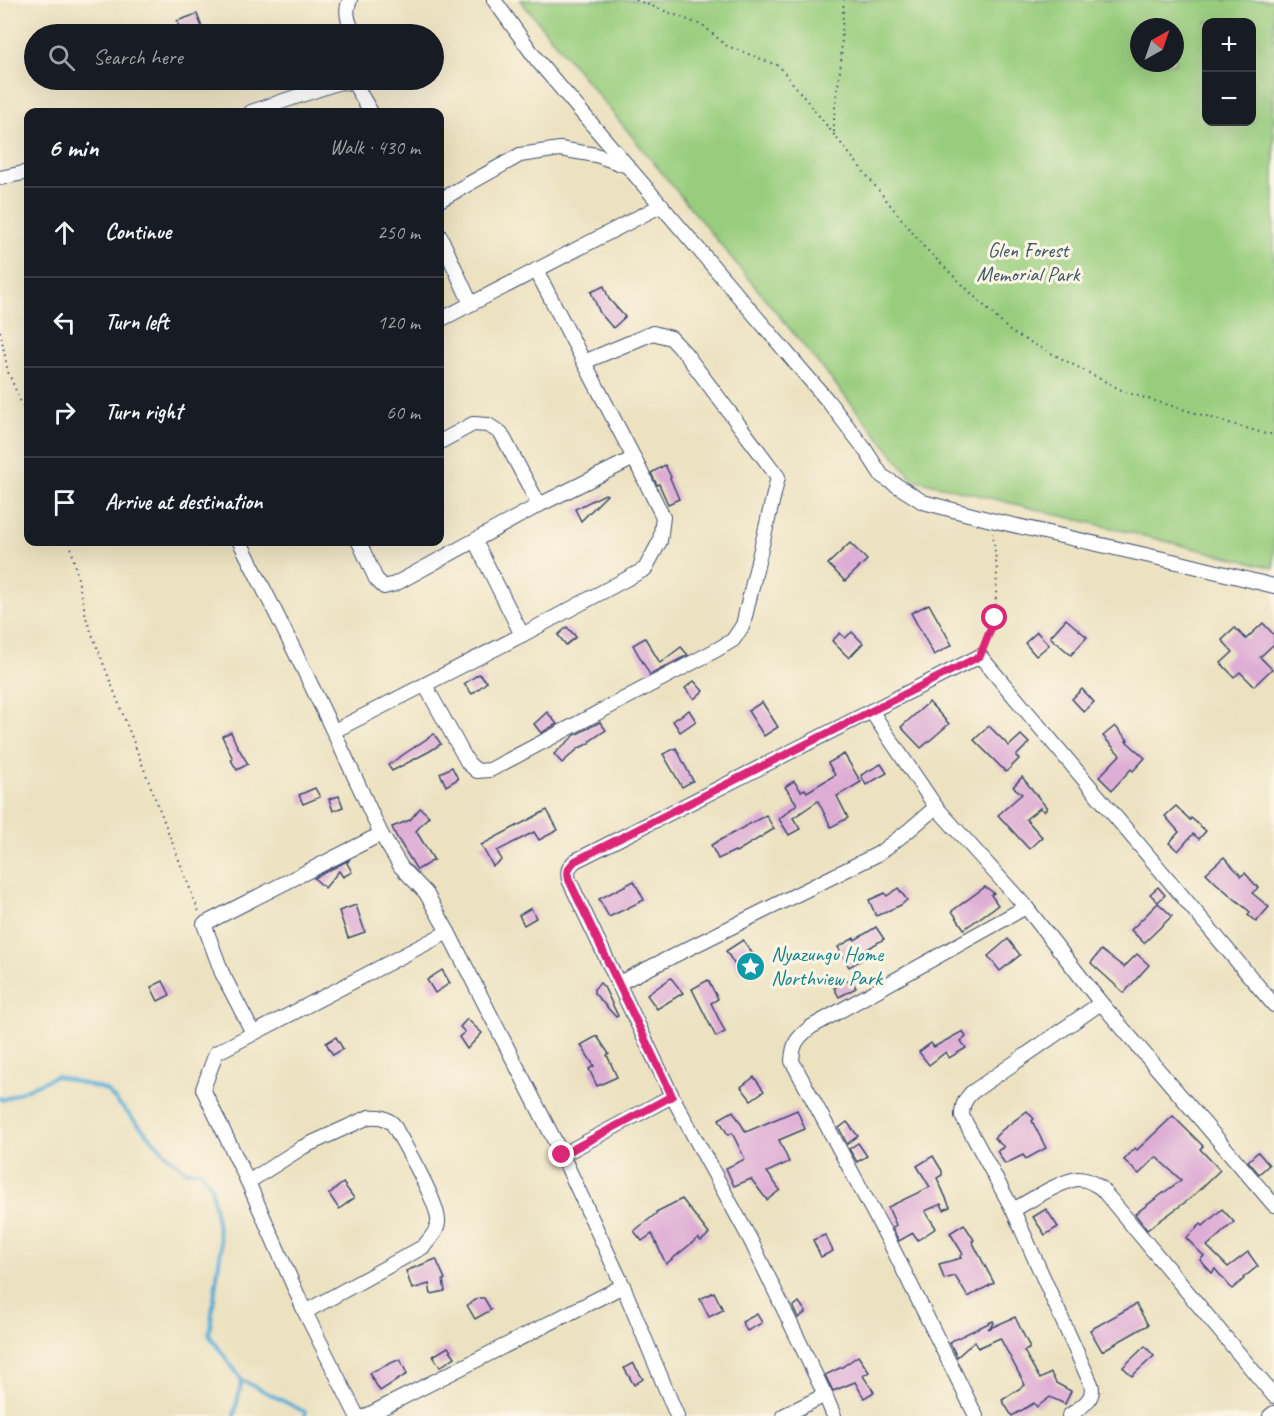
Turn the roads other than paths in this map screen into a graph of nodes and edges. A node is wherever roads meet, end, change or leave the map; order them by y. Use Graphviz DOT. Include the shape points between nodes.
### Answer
graph roads {
  1 [pos="350,0"];
  2 [pos="494,0"];
  3 [pos="350,24"];
  4 [pos="318,90"];
  5 [pos="359,90"];
  6 [pos="268,108"];
  7 [pos="369,108"];
  8 [pos="629,166"];
  9 [pos="24,173"];
  10 [pos="0,178"];
  11 [pos="444,198"];
  12 [pos="662,205"];
  13 [pos="444,245"];
  14 [pos="536,270"];
  15 [pos="471,304"];
  16 [pos="444,318"];
  17 [pos="584,362"];
  18 [pos="444,440"];
  19 [pos="634,458"];
  20 [pos="539,505"];
  21 [pos="475,541"];
  22 [pos="242,546"];
  23 [pos="360,546"];
  24 [pos="1274,586"];
  25 [pos="522,635"];
  26 [pos="425,685"];
  27 [pos="871,711"];
  28 [pos="334,731"];
  29 [pos="936,807"];
  30 [pos="381,834"];
  31 [pos="1026,907"];
  32 [pos="448,932"];
  33 [pos="619,983"];
  34 [pos="1101,1003"];
  35 [pos="1274,1005"];
  36 [pos="253,1033"];
  37 [pos="672,1096"];
  38 [pos="562,1155"];
  39 [pos="248,1182"];
  40 [pos="1274,1204"];
  41 [pos="1013,1210"];
  42 [pos="623,1286"];
  43 [pos="305,1312"];
  44 [pos="825,1395"];
  45 [pos="1274,1396"];
  46 [pos="1274,1413"];
  47 [pos="357,1416"];
  48 [pos="366,1416"];
  49 [pos="677,1416"];
  50 [pos="783,1416"];
  51 [pos="834,1416"];
  52 [pos="976,1416"];
  53 [pos="1070,1416"];
  54 [pos="1270,1416"];
  1 -- 3 [label="street"];
  2 -- 8 [label="street" via="537,60"];
  4 -- 6 [label="street"];
  5 -- 7 [label="street"];
  8 -- 11 [label="street" via="560,149 520,155"];
  8 -- 12 [label="street"];
  9 -- 10 [label="street"];
  12 -- 14 [label="street"];
  12 -- 24 [label="street" via="828,401 882,476 923,502"];
  13 -- 15 [label="street"];
  14 -- 15 [label="street"];
  14 -- 17 [label="street"];
  15 -- 16 [label="street"];
  17 -- 19 [label="street"];
  17 -- 26 [label="street" via="653,333 671,338 778,477 743,625 733,640 490,770 477,771 468,763"];
  18 -- 20 [label="street" via="473,424 488,425 501,433"];
  19 -- 20 [label="street"];
  19 -- 25 [label="street" via="663,518 660,542 645,569"];
  20 -- 21 [label="street"];
  21 -- 23 [label="street" via="384,588"];
  21 -- 25 [label="street"];
  22 -- 28 [label="street"];
  25 -- 26 [label="street"];
  26 -- 28 [label="street"];
  27 -- 29 [label="street"];
  27 -- 33 [label="street" via="569,867 569,880"];
  27 -- 35 [label="street" via="980,656"];
  28 -- 30 [label="street"];
  29 -- 31 [label="street"];
  29 -- 33 [label="street" via="878,854"];
  30 -- 32 [label="street" via="401,867 426,893"];
  30 -- 36 [label="street" via="204,924 222,973"];
  31 -- 34 [label="street"];
  31 -- 52 [label="street" via="811,1027 793,1047 792,1061 890,1243"];
  32 -- 36 [label="street"];
  32 -- 38 [label="street"];
  33 -- 37 [label="street"];
  34 -- 40 [label="street"];
  34 -- 41 [label="street" via="971,1093 962,1106 962,1116"];
  36 -- 39 [label="street" via="216,1053 203,1089"];
  37 -- 38 [label="street"];
  37 -- 44 [label="street" via="751,1241"];
  38 -- 42 [label="street"];
  39 -- 43 [label="street"];
  39 -- 43 [label="street" via="303,1147 379,1116 393,1124 428,1189 438,1225 423,1247"];
  41 -- 45 [label="street" via="1069,1181 1090,1181 1101,1188"];
  41 -- 53 [label="street" via="1093,1390 1088,1401"];
  42 -- 48 [label="street"];
  42 -- 49 [label="street"];
  43 -- 47 [label="street"];
  44 -- 50 [label="street"];
  44 -- 51 [label="street"];
  46 -- 54 [label="street"];
}
